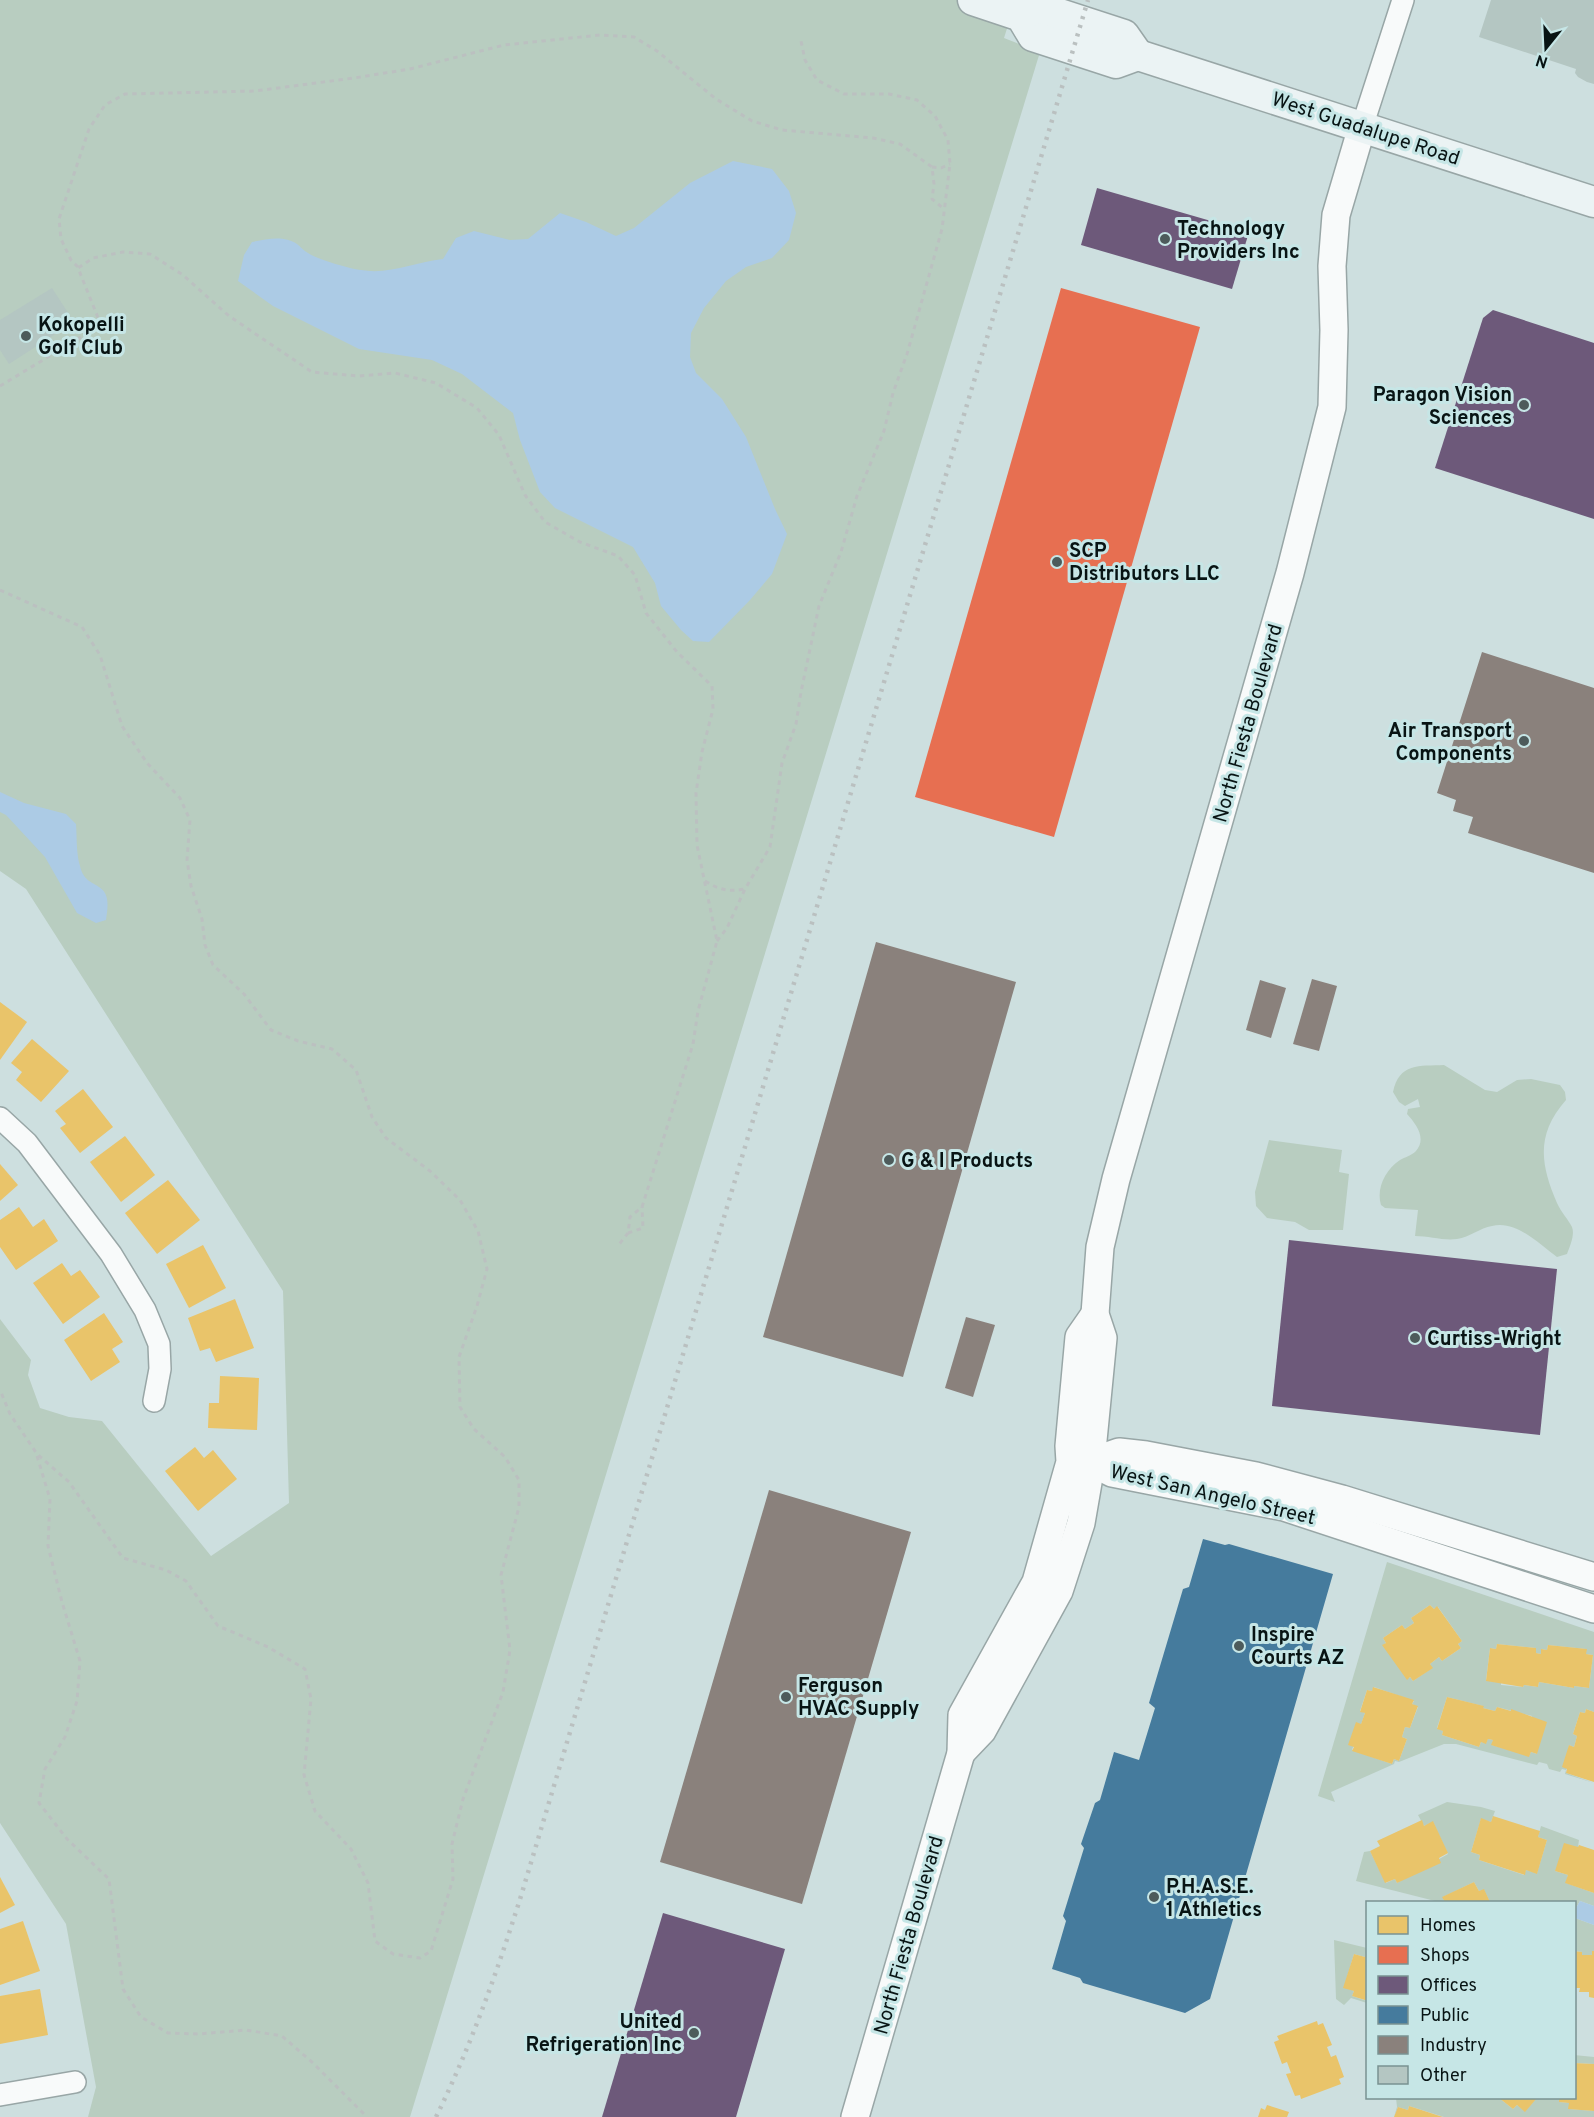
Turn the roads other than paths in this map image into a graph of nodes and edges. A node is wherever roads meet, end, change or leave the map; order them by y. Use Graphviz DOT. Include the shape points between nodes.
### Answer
graph roads {
  1 [pos="973,0"];
  2 [pos="1403,0"];
  3 [pos="1024,8"];
  4 [pos="1362,127"];
  5 [pos="1594,202"];
  6 [pos="0,1118"];
  7 [pos="154,1401"];
  8 [pos="1080,1462"];
  9 [pos="1594,1577"];
  10 [pos="1594,1609"];
  11 [pos="75,2082"];
  12 [pos="0,2095"];
  13 [pos="855,2117"];
  1 -- 3 [label="main road, West Guadalupe Road"];
  2 -- 4 [label="street"];
  3 -- 4 [label="main road, West Guadalupe Road" via="1038,7 1124,35 1138,55"];
  4 -- 5 [label="main road, West Guadalupe Road"];
  4 -- 8 [label="street, North Fiesta Boulevard" via="1336,215 1332,407 1290,573 1116,1179 1100,1247 1095,1314 1103,1338"];
  6 -- 7 [label="street" via="27,1143 111,1254 145,1310 159,1344 160,1369"];
  8 -- 9 [label="street, West San Angelo Street" via="1119,1452 1256,1476"];
  8 -- 10 [label="street, West San Angelo Street" via="1112,1473 1284,1507"];
  8 -- 13 [label="street, North Fiesta Boulevard" via="1081,1523 1059,1591 982,1731 961,1753"];
  11 -- 12 [label="street"];
}
